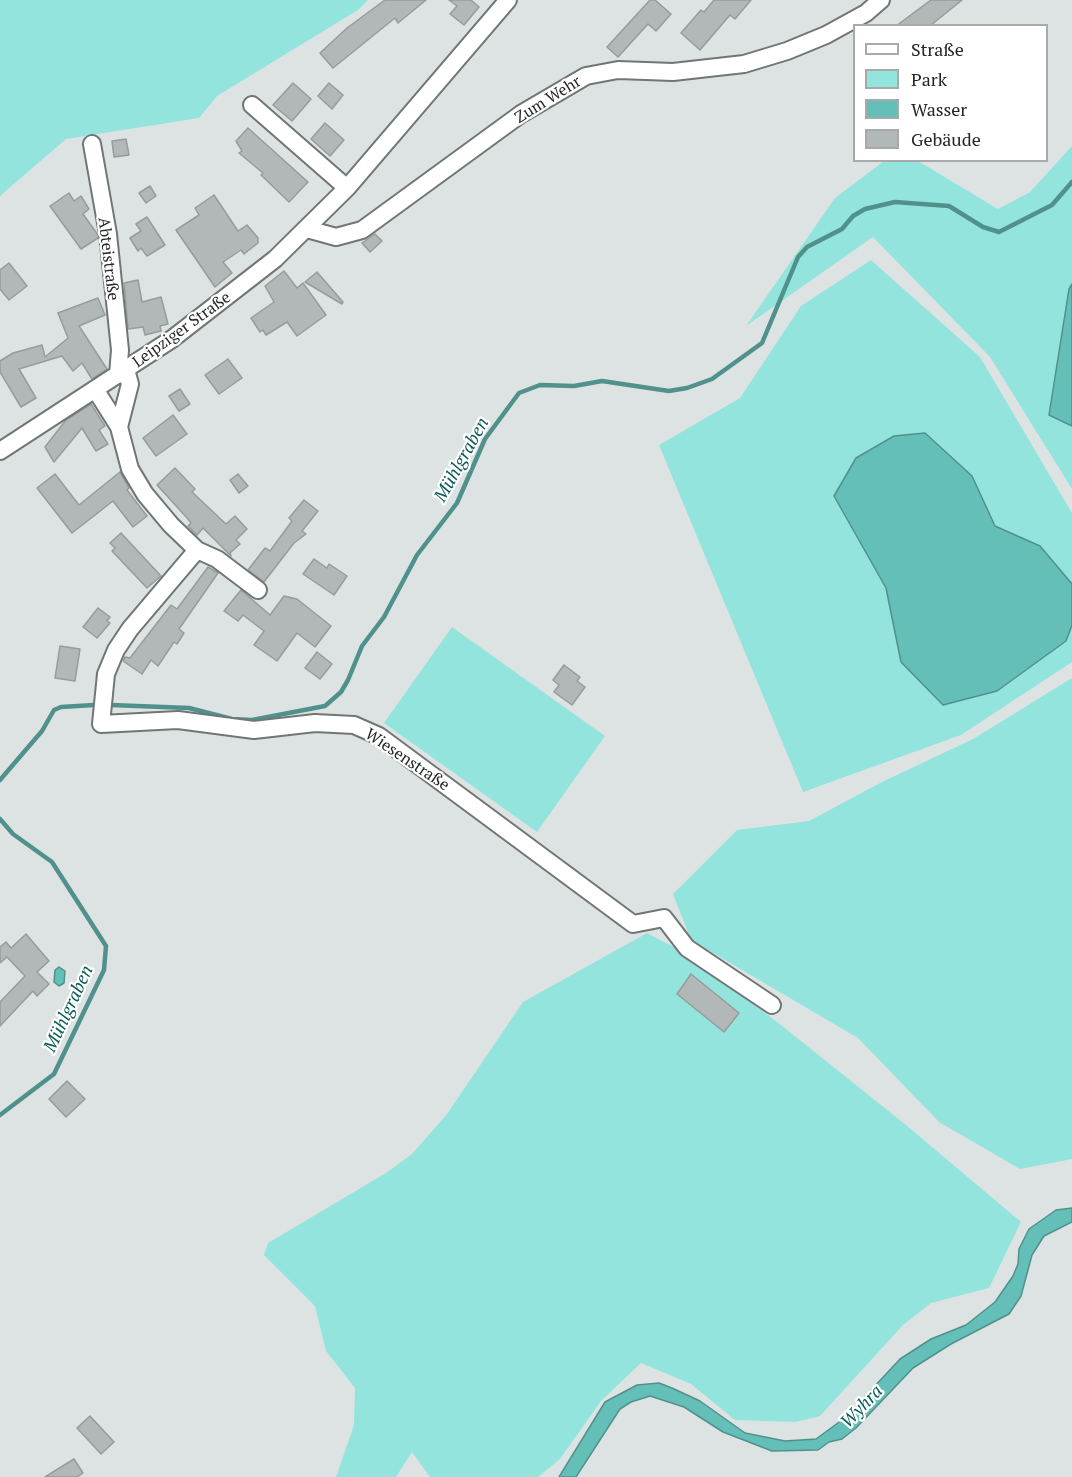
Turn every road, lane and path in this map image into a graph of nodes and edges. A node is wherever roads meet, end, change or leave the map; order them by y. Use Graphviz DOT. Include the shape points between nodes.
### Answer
graph roads {
  1 [pos="508,0"];
  2 [pos="881,0"];
  3 [pos="252,105"];
  4 [pos="92,144"];
  5 [pos="346,188"];
  6 [pos="307,229"];
  7 [pos="124,376"];
  8 [pos="95,389"];
  9 [pos="119,427"];
  10 [pos="0,452"];
  11 [pos="197,550"];
  12 [pos="258,590"];
  13 [pos="772,1005"];
  1 -- 5 [label="street, Leipziger Straße"];
  2 -- 6 [label="street, Zum Wehr" via="866,13 826,34 744,64 673,72 618,70 586,76 521,114 362,230 336,237"];
  3 -- 5 [label="street"];
  4 -- 7 [label="street, Abteistraße" via="108,234"];
  5 -- 6 [label="street, Leipziger Straße"];
  6 -- 7 [label="street, Leipziger Straße" via="276,259"];
  7 -- 8 [label="street, Leipziger Straße"];
  7 -- 9 [label="street" via="125,409"];
  8 -- 9 [label="street"];
  8 -- 10 [label="street, Leipziger Straße"];
  9 -- 11 [label="street" via="130,469 145,494"];
  11 -- 12 [label="street" via="217,559"];
  11 -- 13 [label="street, Wiesenstraße" via="116,650 106,674 101,724 178,720 254,730 315,723 354,725 379,736 633,924 664,918 687,948"];
}
